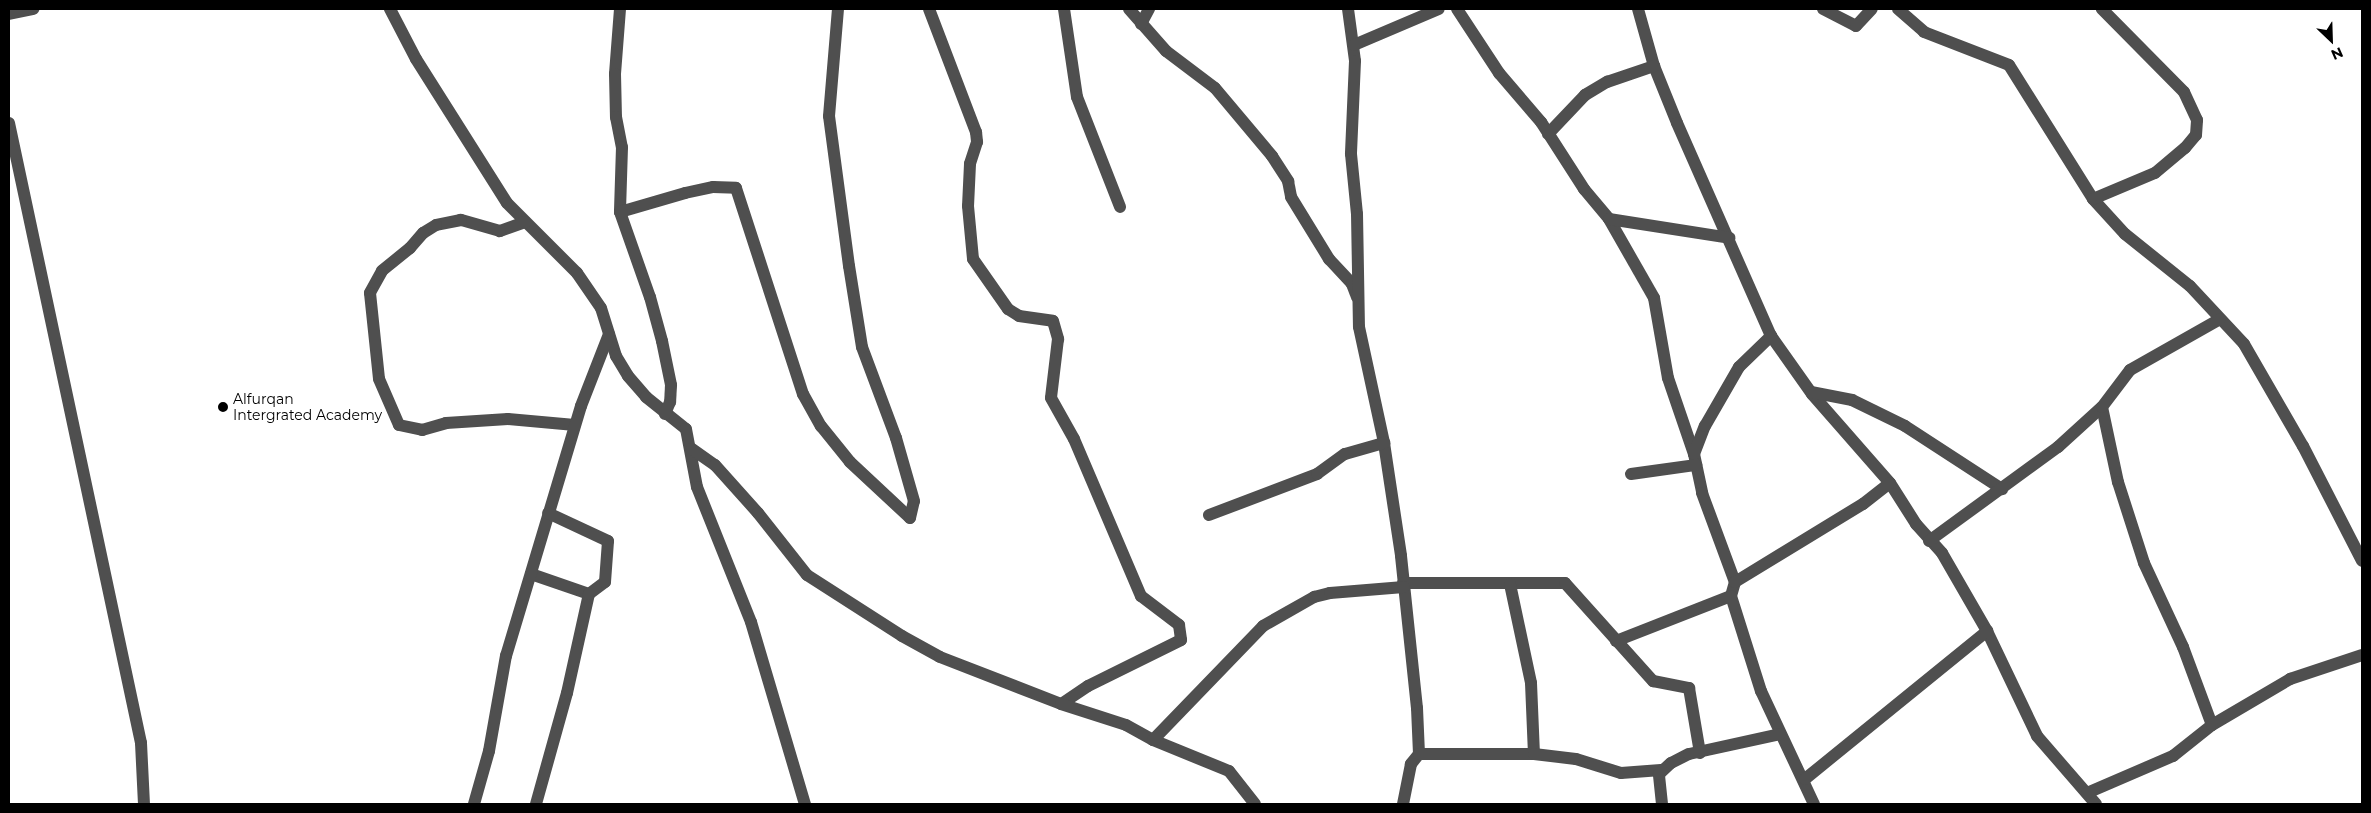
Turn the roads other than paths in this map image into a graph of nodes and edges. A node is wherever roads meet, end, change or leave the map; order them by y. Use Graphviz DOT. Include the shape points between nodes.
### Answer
graph roads {
  1 [pos="33,9"];
  2 [pos="390,9"];
  3 [pos="620,9"];
  4 [pos="838,9"];
  5 [pos="929,9"];
  6 [pos="1064,9"];
  7 [pos="1129,9"];
  8 [pos="1149,9"];
  9 [pos="1348,9"];
  10 [pos="1439,9"];
  11 [pos="1638,9"];
  12 [pos="1823,9"];
  13 [pos="1872,9"];
  14 [pos="1899,9"];
  15 [pos="2102,9"];
  16 [pos="1461,10"];
  17 [pos="9,14"];
  18 [pos="1141,24"];
  19 [pos="1354,45"];
  20 [pos="1654,66"];
  21 [pos="9,123"];
  22 [pos="1548,134"];
  23 [pos="2093,199"];
  24 [pos="1120,207"];
  25 [pos="620,212"];
  26 [pos="1609,219"];
  27 [pos="525,222"];
  28 [pos="1730,238"];
  29 [pos="1358,302"];
  30 [pos="2220,319"];
  31 [pos="609,334"];
  32 [pos="1771,336"];
  33 [pos="1811,392"];
  34 [pos="2102,407"];
  35 [pos="665,414"];
  36 [pos="575,425"];
  37 [pos="1384,443"];
  38 [pos="692,449"];
  39 [pos="1695,460"];
  40 [pos="1631,474"];
  41 [pos="1890,483"];
  42 [pos="2002,489"];
  43 [pos="548,513"];
  44 [pos="1209,515"];
  45 [pos="1929,541"];
  46 [pos="2362,561"];
  47 [pos="531,574"];
  48 [pos="1735,582"];
  49 [pos="1510,584"];
  50 [pos="1404,585"];
  51 [pos="589,594"];
  52 [pos="1731,596"];
  53 [pos="1987,631"];
  54 [pos="1616,640"];
  55 [pos="2362,655"];
  56 [pos="1061,704"];
  57 [pos="2212,725"];
  58 [pos="1780,734"];
  59 [pos="1153,740"];
  60 [pos="1700,753"];
  61 [pos="1419,754"];
  62 [pos="1534,754"];
  63 [pos="1661,770"];
  64 [pos="1805,779"];
  65 [pos="2087,793"];
  66 [pos="144,804"];
  67 [pos="474,804"];
  68 [pos="536,804"];
  69 [pos="805,804"];
  70 [pos="1255,804"];
  71 [pos="1403,804"];
  72 [pos="1662,804"];
  73 [pos="1814,804"];
  74 [pos="2096,804"];
  1 -- 17 [label="street"];
  2 -- 27 [label="street" via="473,154 507,203"];
  3 -- 25 [label="street" via="615,74 616,117 622,147"];
  4 -- 25 [label="street" via="829,116 849,266 862,347 896,438 914,501 910,518 850,462 821,426 803,394 736,188 713,187"];
  5 -- 56 [label="street" via="976,132 977,142 970,164 968,206 973,259 1008,309 1019,316 1053,321 1058,339 1051,398 1074,439 1141,596 1179,625 1181,640 1088,686"];
  6 -- 24 [label="street" via="1077,97"];
  7 -- 18 [label="street"];
  8 -- 18 [label="street"];
  9 -- 19 [label="street"];
  10 -- 19 [label="street"];
  11 -- 20 [label="street"];
  12 -- 13 [label="street" via="1856,26"];
  14 -- 23 [label="street" via="1924,32 2009,65"];
  15 -- 23 [label="street" via="2184,92 2197,120 2196,135 2155,173"];
  16 -- 22 [label="street" via="1499,73"];
  18 -- 29 [label="street" via="1166,51 1215,88 1272,156 1288,181 1291,197 1329,259 1352,284"];
  19 -- 29 [label="street" via="1356,96 1352,154 1357,214"];
  20 -- 22 [label="street" via="1607,82 1585,94"];
  20 -- 28 [label="street"];
  21 -- 66 [label="street" via="140,744"];
  22 -- 26 [label="street" via="1584,189"];
  23 -- 30 [label="street" via="2125,234 2190,286"];
  25 -- 35 [label="street" via="662,341 671,385"];
  26 -- 28 [label="street"];
  26 -- 39 [label="street" via="1654,298 1668,378"];
  27 -- 31 [label="street" via="577,272 601,308"];
  27 -- 36 [label="street" via="500,231 461,220 436,225 422,233 410,248 382,271 370,293 379,379 386,401 400,425 422,430 446,423 508,418"];
  28 -- 32 [label="street"];
  29 -- 37 [label="street" via="1366,369"];
  30 -- 34 [label="street" via="2130,370"];
  30 -- 46 [label="street" via="2244,344 2260,371"];
  31 -- 35 [label="street" via="616,356 628,376"];
  31 -- 36 [label="street"];
  32 -- 33 [label="street"];
  32 -- 39 [label="street" via="1739,367 1704,426"];
  33 -- 41 [label="street"];
  33 -- 42 [label="street" via="1852,400 1905,426"];
  34 -- 42 [label="street"];
  34 -- 57 [label="street" via="2118,482 2141,554 2183,647"];
  35 -- 38 [label="street" via="686,429"];
  36 -- 43 [label="street"];
  37 -- 44 [label="street" via="1345,454 1317,474"];
  37 -- 50 [label="street"];
  38 -- 56 [label="street" via="727,479 806,574 940,657"];
  38 -- 69 [label="street" via="697,488 751,622"];
  39 -- 40 [label="street"];
  39 -- 48 [label="street" via="1702,493"];
  41 -- 45 [label="street"];
  41 -- 48 [label="street" via="1863,504"];
  42 -- 45 [label="street"];
  43 -- 47 [label="street"];
  43 -- 51 [label="street" via="608,541 605,582"];
  45 -- 53 [label="street" via="1942,553"];
  47 -- 51 [label="street"];
  47 -- 67 [label="street" via="506,656 489,751"];
  48 -- 52 [label="street"];
  49 -- 50 [label="street"];
  49 -- 54 [label="street" via="1565,583"];
  49 -- 62 [label="street" via="1531,683"];
  50 -- 59 [label="street" via="1314,597 1263,626"];
  50 -- 61 [label="street"];
  51 -- 68 [label="street" via="567,693"];
  52 -- 54 [label="street"];
  52 -- 58 [label="street" via="1760,691"];
  53 -- 64 [label="street"];
  53 -- 65 [label="street" via="2037,736"];
  54 -- 60 [label="street" via="1652,681 1689,688"];
  55 -- 57 [label="street" via="2290,678"];
  56 -- 59 [label="street" via="1126,725"];
  57 -- 65 [label="street" via="2173,756"];
  58 -- 60 [label="street"];
  58 -- 64 [label="street"];
  59 -- 70 [label="street" via="1229,771"];
  60 -- 63 [label="street" via="1680,758"];
  61 -- 62 [label="street"];
  61 -- 71 [label="street" via="1411,764"];
  62 -- 63 [label="street" via="1576,759 1621,773"];
  63 -- 72 [label="street"];
  64 -- 73 [label="street"];
  65 -- 74 [label="street"];
}
